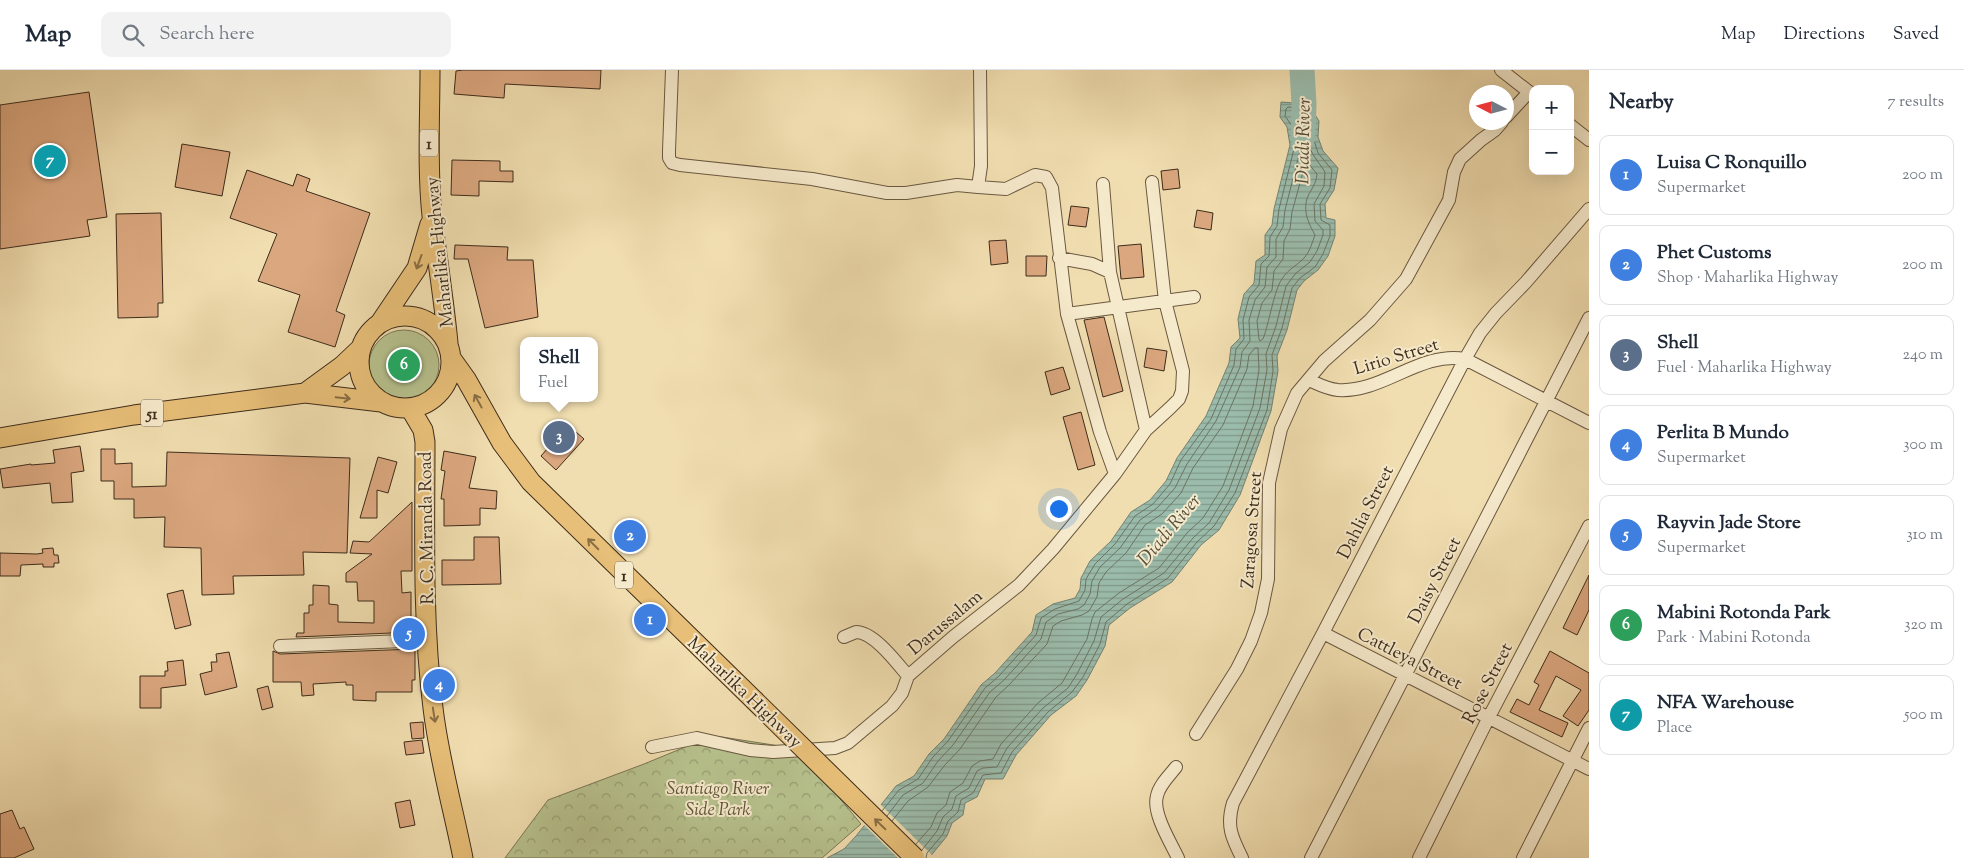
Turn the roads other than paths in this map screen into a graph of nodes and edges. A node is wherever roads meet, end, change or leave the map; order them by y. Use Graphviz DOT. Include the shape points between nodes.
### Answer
graph roads {
  1 [pos="430,70"];
  2 [pos="672,70"];
  3 [pos="980,70"];
  4 [pos="1501,70"];
  5 [pos="1529,91"];
  6 [pos="1529,95"];
  7 [pos="1514,110"];
  8 [pos="1574,128"];
  9 [pos="1495,130"];
  10 [pos="1589,140"];
  11 [pos="1152,182"];
  12 [pos="1103,184"];
  13 [pos="978,187"];
  14 [pos="1589,209"];
  15 [pos="432,215"];
  16 [pos="1059,258"];
  17 [pos="1110,272"];
  18 [pos="1194,297"];
  19 [pos="1165,301"];
  20 [pos="1117,307"];
  21 [pos="1067,314"];
  22 [pos="1589,318"];
  23 [pos="380,323"];
  24 [pos="361,348"];
  25 [pos="449,351"];
  26 [pos="1465,359"];
  27 [pos="1309,380"];
  28 [pos="306,393"];
  29 [pos="381,402"];
  30 [pos="1545,402"];
  31 [pos="410,408"];
  32 [pos="1589,423"];
  33 [pos="1146,430"];
  34 [pos="0,438"];
  35 [pos="1115,474"];
  36 [pos="1589,526"];
  37 [pos="1323,633"];
  38 [pos="844,637"];
  39 [pos="428,640"];
  40 [pos="280,646"];
  41 [pos="908,676"];
  42 [pos="1405,676"];
  43 [pos="1489,717"];
  44 [pos="1589,728"];
  45 [pos="1196,734"];
  46 [pos="652,746"];
  47 [pos="1573,760"];
  48 [pos="1176,767"];
  49 [pos="1589,769"];
  50 [pos="463,858"];
  51 [pos="915,858"];
  52 [pos="1178,858"];
  53 [pos="1242,858"];
  54 [pos="1312,858"];
  55 [pos="1419,858"];
  56 [pos="1523,858"];
  1 -- 15 [label="main road, Maharlika Highway / 1"];
  2 -- 13 [label="street" via="669,151 672,163 812,179 887,193 957,185"];
  3 -- 13 [label="street" via="981,166"];
  4 -- 5 [label="street"];
  6 -- 7 [label="street"];
  8 -- 10 [label="street"];
  9 -- 27 [label="street, Zaragosa Street" via="1460,159 1449,200 1406,279"];
  11 -- 19 [label="street"];
  12 -- 17 [label="street"];
  13 -- 16 [label="street" via="1006,189 1035,175 1046,177 1052,188"];
  14 -- 26 [label="street, Dahlia Street" via="1496,313"];
  15 -- 23 [label="main road, 1, one-way" via="417,268"];
  15 -- 25 [label="main road, Maharlika Highway / 1"];
  16 -- 17 [label="street" via="1084,262"];
  16 -- 21 [label="street"];
  17 -- 20 [label="street"];
  18 -- 19 [label="street"];
  19 -- 20 [label="street"];
  19 -- 33 [label="street, Darussalam" via="1183,372 1182,391 1179,398"];
  20 -- 21 [label="street"];
  20 -- 33 [label="street"];
  21 -- 35 [label="street"];
  22 -- 30 [label="street, Daisy Street"];
  23 -- 24 [label="main road, 1" via="368,334"];
  23 -- 25 [label="main road, 1" via="394,316 426,320 439,330"];
  24 -- 28 [label="main road, 51"];
  24 -- 29 [label="main road" via="362,378"];
  25 -- 31 [label="main road, 1" via="450,372 445,386 436,397"];
  51 -- 25 [label="main road, Maharlika Highway / 1, one-way, bridge" via="531,482 502,443"];
  26 -- 27 [label="street, Lirio Street" via="1433,360 1355,388 1339,390"];
  26 -- 30 [label="street"];
  26 -- 37 [label="street, Dahlia Street"];
  27 -- 45 [label="street, Zaragosa Street" via="1297,394 1274,454 1269,483 1268,579 1252,642"];
  28 -- 29 [label="main road, 51, one-way"];
  28 -- 34 [label="main road, 51" via="134,415"];
  29 -- 31 [label="main road"];
  30 -- 32 [label="street"];
  30 -- 42 [label="street, Daisy Street"];
  31 -- 39 [label="main road, R. C. Miranda Road" via="423,430 425,442"];
  33 -- 35 [label="street, Darussalam"];
  35 -- 41 [label="street, Darussalam" via="1019,585"];
  36 -- 43 [label="street, Rose Street"];
  37 -- 42 [label="street, Cattleya Street"];
  37 -- 53 [label="street, Dahlia Street" via="1233,803 1230,829"];
  38 -- 41 [label="street" via="856,632 869,636"];
  39 -- 40 [label="street"];
  39 -- 50 [label="main road, R. C. Miranda Road, one-way" via="440,753"];
  41 -- 46 [label="street, Darussalam" via="902,693 892,706 848,743 835,748 773,752 697,738"];
  42 -- 43 [label="street, Cattleya Street"];
  42 -- 54 [label="street, Daisy Street"];
  43 -- 47 [label="street, Cattleya Street"];
  43 -- 55 [label="street, Rose Street"];
  44 -- 47 [label="street"];
  47 -- 49 [label="street, Cattleya Street"];
  47 -- 56 [label="street"];
  48 -- 52 [label="street" via="1160,788 1156,806"];
}
